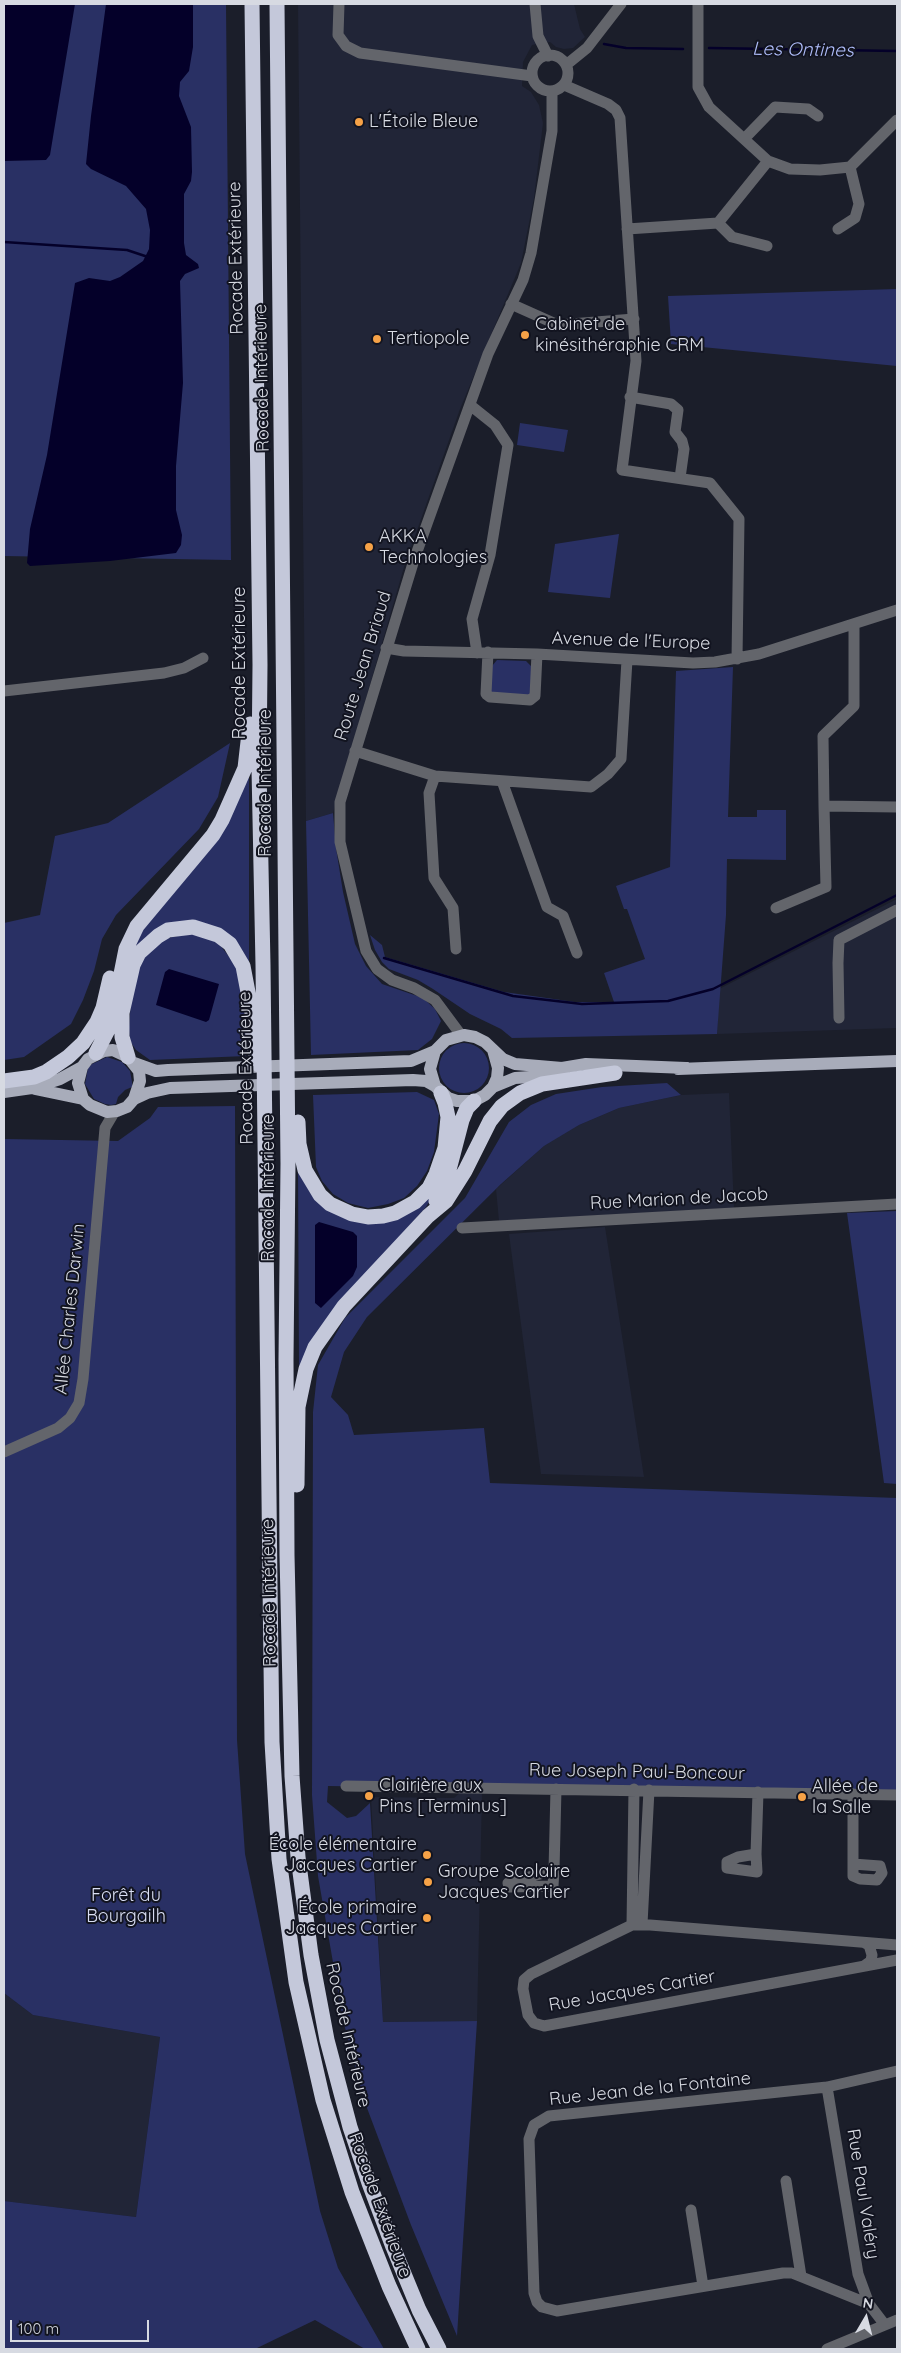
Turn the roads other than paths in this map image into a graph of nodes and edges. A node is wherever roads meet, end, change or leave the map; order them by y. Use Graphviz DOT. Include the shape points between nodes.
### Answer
graph roads {
  1 [pos="252,4"];
  2 [pos="277,4"];
  3 [pos="339,4"];
  4 [pos="534,4"];
  5 [pos="620,4"];
  6 [pos="698,4"];
  7 [pos="548,56"];
  8 [pos="566,65"];
  9 [pos="532,76"];
  10 [pos="564,85"];
  11 [pos="552,91"];
  12 [pos="818,116"];
  13 [pos="897,120"];
  14 [pos="745,138"];
  15 [pos="768,161"];
  16 [pos="850,167"];
  17 [pos="718,224"];
  18 [pos="627,229"];
  19 [pos="838,229"];
  20 [pos="767,246"];
  21 [pos="512,304"];
  22 [pos="634,319"];
  23 [pos="630,397"];
  24 [pos="470,405"];
  25 [pos="680,478"];
  26 [pos="897,610"];
  27 [pos="854,624"];
  28 [pos="386,648"];
  29 [pos="482,653"];
  30 [pos="537,654"];
  31 [pos="203,658"];
  32 [pos="737,659"];
  33 [pos="627,660"];
  34 [pos="260,665"];
  35 [pos="4,691"];
  36 [pos="355,751"];
  37 [pos="435,776"];
  38 [pos="502,781"];
  39 [pos="824,806"];
  40 [pos="897,807"];
  41 [pos="161,896"];
  42 [pos="776,908"];
  43 [pos="897,910"];
  44 [pos="456,949"];
  45 [pos="577,953"];
  46 [pos="286,966"];
  47 [pos="447,1018"];
  48 [pos="839,1018"];
  49 [pos="461,1035"];
  50 [pos="446,1040"];
  51 [pos="492,1050"];
  52 [pos="435,1051"];
  53 [pos="96,1053"];
  54 [pos="131,1060"];
  55 [pos="897,1061"];
  56 [pos="82,1067"];
  57 [pos="686,1068"];
  58 [pos="616,1073"];
  59 [pos="4,1081"];
  60 [pos="493,1087"];
  61 [pos="32,1088"];
  62 [pos="264,1088"];
  63 [pos="438,1089"];
  64 [pos="4,1092"];
  65 [pos="83,1099"];
  66 [pos="134,1099"];
  67 [pos="474,1101"];
  68 [pos="98,1110"];
  69 [pos="115,1111"];
  70 [pos="105,1128"];
  71 [pos="897,1204"];
  72 [pos="428,1216"];
  73 [pos="462,1228"];
  74 [pos="4,1452"];
  75 [pos="287,1555"];
  76 [pos="346,1786"];
  77 [pos="556,1789"];
  78 [pos="634,1789"];
  79 [pos="649,1790"];
  80 [pos="758,1792"];
  81 [pos="853,1794"];
  82 [pos="897,1795"];
  83 [pos="756,1854"];
  84 [pos="853,1864"];
  85 [pos="554,1870"];
  86 [pos="637,1925"];
  87 [pos="865,1943"];
  88 [pos="897,1945"];
  89 [pos="897,1960"];
  90 [pos="864,1966"];
  91 [pos="897,2071"];
  92 [pos="828,2088"];
  93 [pos="786,2181"];
  94 [pos="691,2210"];
  95 [pos="801,2276"];
  96 [pos="703,2286"];
  97 [pos="869,2304"];
  98 [pos="897,2320"];
  99 [pos="885,2325"];
  100 [pos="418,2349"];
  101 [pos="439,2349"];
  102 [pos="827,2349"];
  1 -- 34 [label="highway, Rocade Extérieure"];
  2 -- 46 [label="highway, Rocade Intérieure"];
  3 -- 9 [label="street" via="338,35 346,46 360,53"];
  4 -- 7 [label="street" via="538,36"];
  5 -- 8 [label="street" via="588,48"];
  6 -- 14 [label="street" via="698,87 709,107"];
  7 -- 8 [label="street" via="557,57"];
  7 -- 9 [label="street" via="539,59"];
  8 -- 10 [label="street" via="568,74"];
  9 -- 11 [label="street" via="538,87"];
  10 -- 11 [label="street"];
  10 -- 18 [label="street" via="608,104 620,118"];
  11 -- 21 [label="street, Route Jean Briaud" via="552,131 534,245"];
  12 -- 14 [label="street" via="808,109 775,107"];
  13 -- 16 [label="street"];
  14 -- 15 [label="street"];
  15 -- 16 [label="street" via="790,169"];
  15 -- 17 [label="street"];
  16 -- 19 [label="street" via="858,204 855,218"];
  17 -- 18 [label="street"];
  17 -- 20 [label="street" via="732,237"];
  18 -- 22 [label="street"];
  21 -- 22 [label="street" via="558,325"];
  21 -- 24 [label="street, Route Jean Briaud" via="488,354"];
  22 -- 23 [label="street" via="636,361"];
  23 -- 25 [label="street" via="671,404 678,410 675,432 684,449"];
  23 -- 25 [label="street" via="622,470"];
  24 -- 28 [label="street, Route Jean Briaud"];
  24 -- 29 [label="street" via="496,425 508,444 490,554 472,619"];
  25 -- 32 [label="street" via="710,482 739,519"];
  26 -- 27 [label="street, Avenue de l'Europe"];
  27 -- 32 [label="street, Avenue de l'Europe"];
  27 -- 39 [label="street" via="854,706 823,736"];
  28 -- 29 [label="street, Avenue de l'Europe"];
  28 -- 36 [label="street, Route Jean Briaud"];
  29 -- 30 [label="street, Avenue de l'Europe"];
  29 -- 30 [label="street" via="486,694 530,700 534,696"];
  30 -- 33 [label="street, Avenue de l'Europe"];
  31 -- 35 [label="street" via="184,668 164,673"];
  32 -- 33 [label="street, Avenue de l'Europe" via="693,663"];
  33 -- 38 [label="street" via="620,759 608,774 591,787"];
  34 -- 41 [label="highway" via="252,678 248,745 238,786 213,835"];
  34 -- 62 [label="highway, Rocade Extérieure"];
  36 -- 37 [label="street"];
  36 -- 47 [label="street, Route Jean Briaud" via="340,802 340,842 366,951 377,969 392,980 427,994 442,1008"];
  37 -- 38 [label="street"];
  37 -- 44 [label="street" via="429,793 434,878 454,908"];
  38 -- 45 [label="street" via="546,907 563,916"];
  39 -- 40 [label="street"];
  39 -- 42 [label="street" via="826,887"];
  41 -- 53 [label="highway" via="137,926 126,949 111,1024"];
  41 -- 59 [label="highway" via="145,909 119,947 103,1008 83,1043 46,1072"];
  43 -- 48 [label="street" via="839,940"];
  46 -- 63 [label="highway" via="301,1156 312,1184 330,1204 368,1217 395,1213 415,1202 432,1181 445,1148 448,1117 446,1103"];
  46 -- 75 [label="highway, Rocade Intérieure"];
  47 -- 49 [label="street, Route Jean Briaud"];
  47 -- 50 [label="street"];
  49 -- 50 [label="main road"];
  49 -- 51 [label="main road" via="475,1037"];
  50 -- 52 [label="main road"];
  51 -- 57 [label="main road" via="515,1064 535,1066 562,1068 586,1064"];
  51 -- 60 [label="main road" via="498,1068"];
  52 -- 54 [label="main road" via="411,1061 156,1071"];
  52 -- 63 [label="main road" via="430,1069"];
  53 -- 54 [label="main road" via="113,1050"];
  53 -- 56 [label="main road"];
  54 -- 62 [label="highway" via="122,1037 122,1013 133,964 158,936 168,930 193,927 218,935 230,944 243,966 250,996 253,1044"];
  54 -- 66 [label="main road" via="140,1081"];
  55 -- 57 [label="main road"];
  56 -- 61 [label="main road" via="60,1079"];
  56 -- 65 [label="main road" via="78,1083"];
  57 -- 58 [label="main road"];
  58 -- 60 [label="main road" via="515,1078"];
  58 -- 72 [label="highway" via="542,1084 520,1093 502,1106 490,1121 456,1188"];
  60 -- 67 [label="main road"];
  61 -- 64 [label="main road"];
  61 -- 65 [label="main road"];
  62 -- 100 [label="highway, Rocade Extérieure" via="272,1742 279,1859 296,1982 323,2100 352,2192"];
  63 -- 66 [label="main road" via="426,1082 413,1080 319,1082 157,1089"];
  63 -- 67 [label="main road" via="457,1101"];
  65 -- 68 [label="main road"];
  66 -- 69 [label="main road" via="127,1107"];
  67 -- 72 [label="highway" via="462,1120 445,1184"];
  68 -- 69 [label="main road"];
  68 -- 70 [label="street, Allée Charles Darwin"];
  69 -- 70 [label="street, Allée Charles Darwin"];
  70 -- 74 [label="street, Allée Charles Darwin" via="83,1380 78,1403 70,1418 58,1428"];
  71 -- 73 [label="street, Rue Marion de Jacob"];
  72 -- 75 [label="highway" via="344,1306 315,1348 306,1369 298,1407 296,1538"];
  75 -- 101 [label="highway, Rocade Intérieure" via="292,1776 298,1857 327,2040 350,2127 392,2247"];
  76 -- 77 [label="street, Rue Joseph Paul-Boncour"];
  77 -- 78 [label="street, Rue Joseph Paul-Boncour"];
  77 -- 85 [label="street"];
  78 -- 79 [label="street, Rue Joseph Paul-Boncour"];
  78 -- 86 [label="street"];
  79 -- 80 [label="street, Rue Joseph Paul-Boncour"];
  79 -- 86 [label="street"];
  80 -- 81 [label="street, Rue Joseph Paul-Boncour"];
  80 -- 83 [label="street"];
  81 -- 82 [label="street, Rue Joseph Paul-Boncour"];
  81 -- 84 [label="street"];
  86 -- 87 [label="street"];
  86 -- 90 [label="street, Rue Jacques Cartier" via="524,1980 528,2015 534,2023 544,2026"];
  87 -- 88 [label="street"];
  87 -- 90 [label="street" via="870,1945 872,1955"];
  89 -- 90 [label="street, Rue Jacques Cartier"];
  91 -- 92 [label="street, Rue Jean de la Fontaine"];
  92 -- 96 [label="street, Rue Jean de la Fontaine" via="549,2116 530,2130 534,2293 542,2307 565,2310"];
  92 -- 97 [label="street, Rue Paul Valéry" via="858,2274"];
  93 -- 95 [label="street"];
  94 -- 96 [label="street"];
  95 -- 96 [label="street, Rue Jean de la Fontaine" via="783,2273"];
  95 -- 97 [label="street, Rue Jean de la Fontaine"];
  97 -- 99 [label="street"];
  98 -- 99 [label="street"];
  99 -- 102 [label="street"];
}
